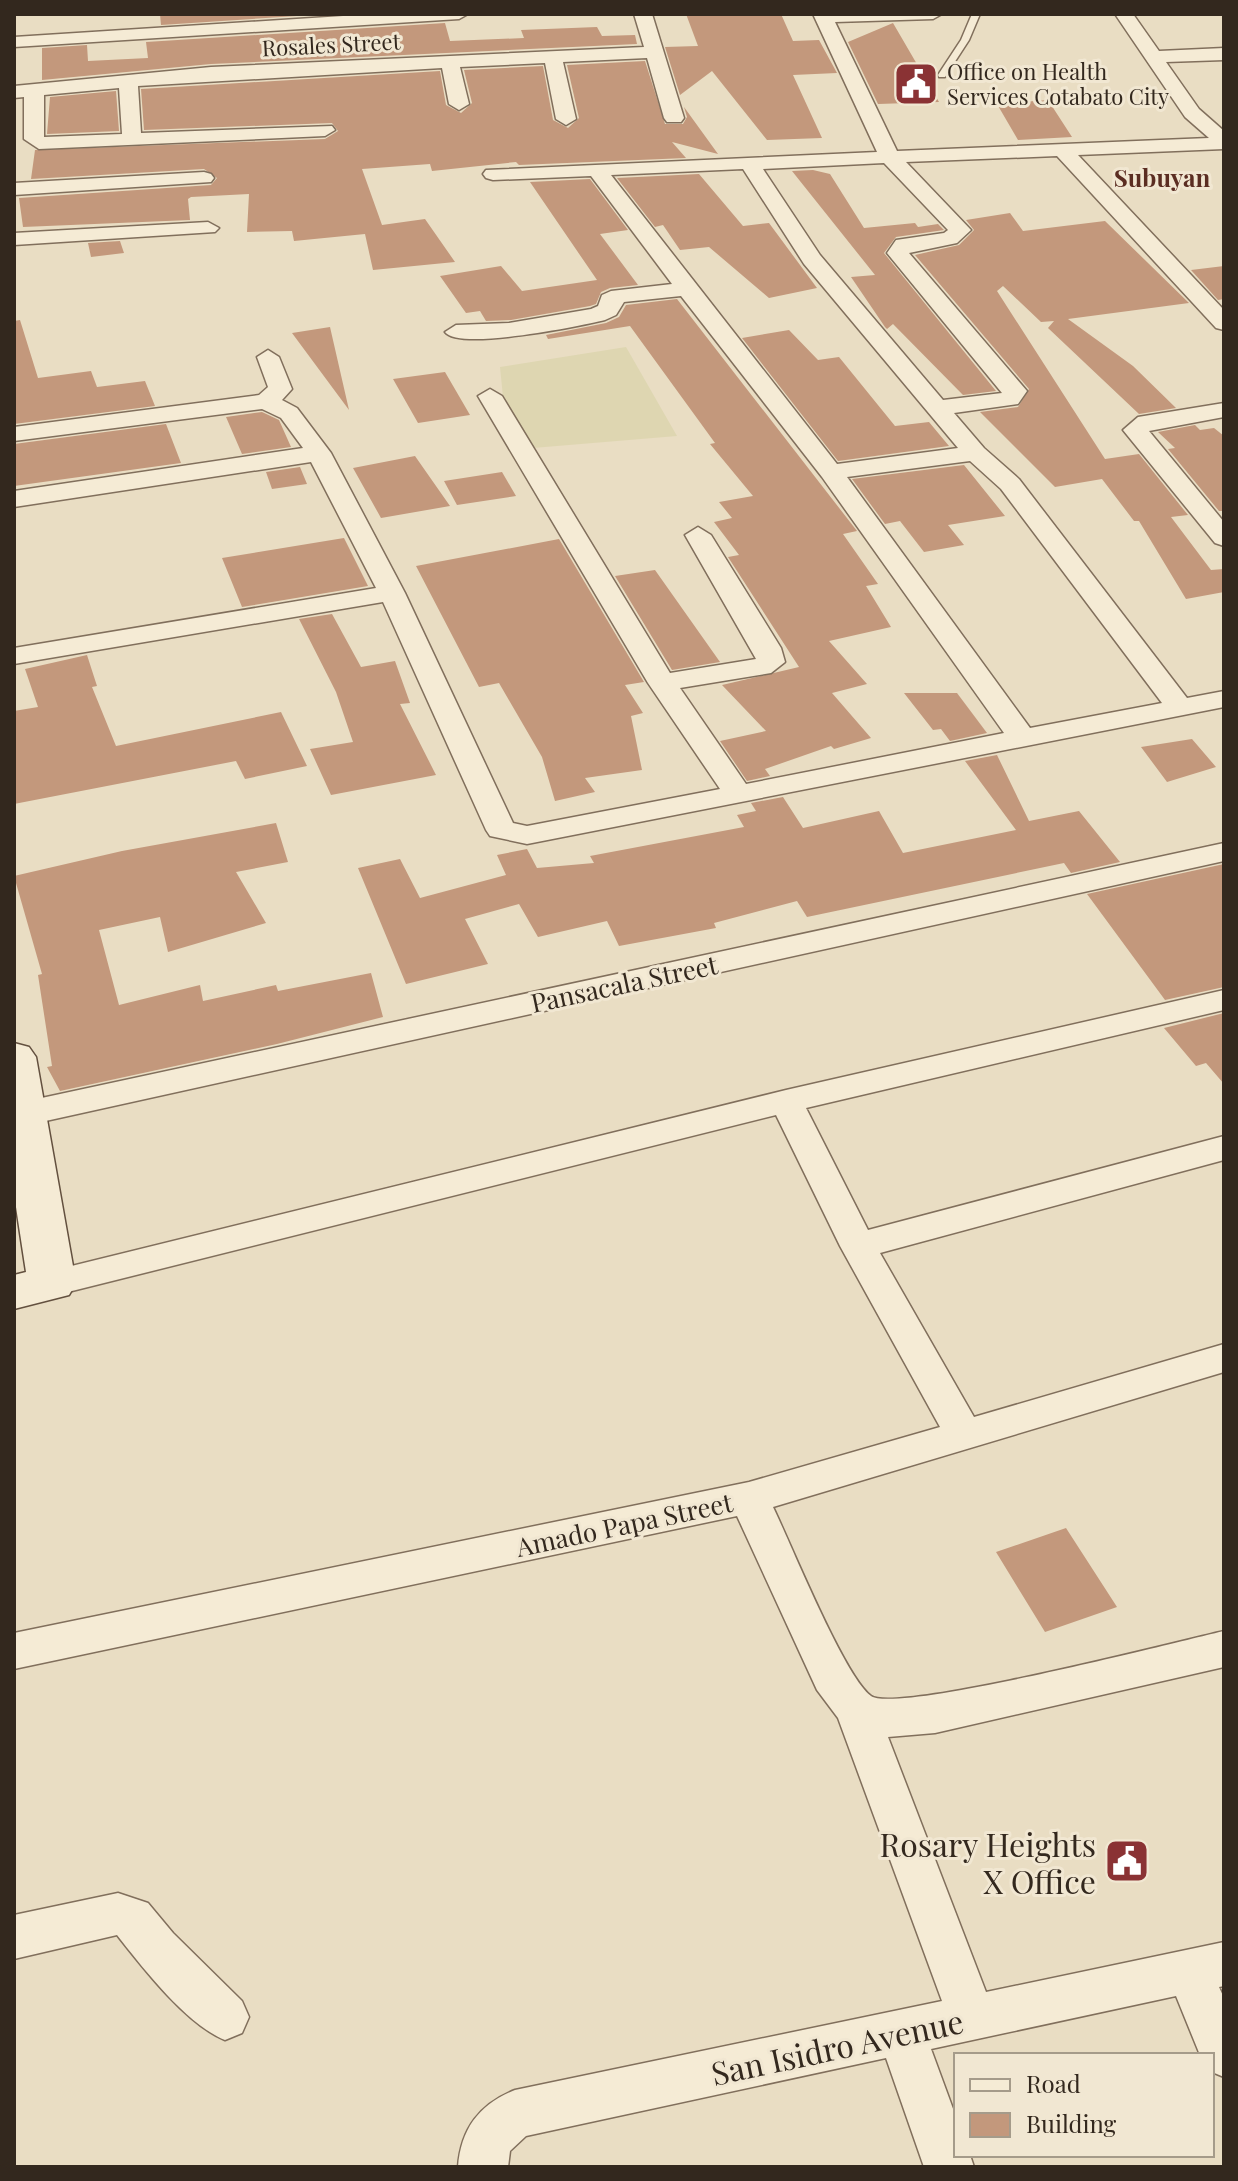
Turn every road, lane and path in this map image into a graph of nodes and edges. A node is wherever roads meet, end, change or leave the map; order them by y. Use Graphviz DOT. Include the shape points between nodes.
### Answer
graph roads {
  1 [pos="459,14"];
  2 [pos="643,14"];
  3 [pos="933,14"];
  4 [pos="976,14"];
  5 [pos="1124,14"];
  6 [pos="822,15"];
  7 [pos="335,18"];
  8 [pos="14,42"];
  9 [pos="652,52"];
  10 [pos="1224,54"];
  11 [pos="1153,57"];
  12 [pos="553,58"];
  13 [pos="450,63"];
  14 [pos="942,75"];
  15 [pos="128,80"];
  16 [pos="24,91"];
  17 [pos="459,104"];
  18 [pos="1224,111"];
  19 [pos="1192,113"];
  20 [pos="674,118"];
  21 [pos="566,119"];
  22 [pos="325,130"];
  23 [pos="132,139"];
  24 [pos="1224,142"];
  25 [pos="1061,149"];
  26 [pos="890,158"];
  27 [pos="750,164"];
  28 [pos="598,169"];
  29 [pos="493,174"];
  30 [pos="204,178"];
  31 [pos="14,189"];
  32 [pos="208,228"];
  33 [pos="14,239"];
  34 [pos="686,289"];
  35 [pos="1224,323"];
  36 [pos="456,332"];
  37 [pos="268,357"];
  38 [pos="490,396"];
  39 [pos="266,401"];
  40 [pos="936,408"];
  41 [pos="1224,410"];
  42 [pos="14,434"];
  43 [pos="319,453"];
  44 [pos="975,453"];
  45 [pos="831,472"];
  46 [pos="14,499"];
  47 [pos="698,535"];
  48 [pos="1224,538"];
  49 [pos="392,593"];
  50 [pos="14,656"];
  51 [pos="662,683"];
  52 [pos="1224,699"];
  53 [pos="1180,707"];
  54 [pos="1022,738"];
  55 [pos="738,794"];
  56 [pos="1224,852"];
  57 [pos="1224,1000"];
  58 [pos="14,1057"];
  59 [pos="786,1101"];
  60 [pos="21,1125"];
  61 [pos="1224,1148"];
  62 [pos="858,1246"];
  63 [pos="33,1288"];
  64 [pos="1224,1358"];
  65 [pos="963,1433"];
  66 [pos="749,1498"];
  67 [pos="1224,1649"];
  68 [pos="14,1651"];
  69 [pos="856,1709"];
  70 [pos="14,1937"];
  71 [pos="1207,1968"];
  72 [pos="225,2017"];
  73 [pos="972,2018"];
  74 [pos="901,2033"];
  75 [pos="1224,2054"];
  76 [pos="483,2167"];
  77 [pos="949,2167"];
  1 -- 7 [label="street"];
  2 -- 9 [label="street"];
  3 -- 6 [label="street"];
  4 -- 14 [label="lane"];
  5 -- 11 [label="street"];
  6 -- 26 [label="street"];
  7 -- 8 [label="street"];
  9 -- 12 [label="street, Rosales Street"];
  9 -- 20 [label="street"];
  10 -- 11 [label="street"];
  11 -- 19 [label="street"];
  12 -- 13 [label="street, Rosales Street"];
  12 -- 21 [label="street"];
  13 -- 15 [label="street, Rosales Street"];
  13 -- 17 [label="street"];
  15 -- 16 [label="street, Rosales Street"];
  15 -- 23 [label="street"];
  16 -- 23 [label="street" via="39,143"];
  18 -- 19 [label="street"];
  19 -- 24 [label="street"];
  22 -- 23 [label="street"];
  24 -- 25 [label="street"];
  25 -- 26 [label="street"];
  25 -- 35 [label="street"];
  26 -- 27 [label="street"];
  26 -- 40 [label="street" via="960,230 950,239 904,245 898,253 1015,391 1010,399"];
  27 -- 28 [label="street"];
  27 -- 40 [label="street" via="812,259"];
  28 -- 29 [label="street"];
  28 -- 34 [label="street"];
  30 -- 31 [label="street"];
  32 -- 33 [label="street"];
  34 -- 36 [label="street" via="619,296 597,315 498,331"];
  34 -- 45 [label="street"];
  37 -- 39 [label="street" via="280,389"];
  38 -- 51 [label="street"];
  39 -- 42 [label="street"];
  39 -- 43 [label="street" via="289,413"];
  40 -- 44 [label="street"];
  41 -- 48 [label="street" via="1146,422 1135,430"];
  43 -- 46 [label="street"];
  43 -- 49 [label="street"];
  44 -- 45 [label="street"];
  44 -- 53 [label="street" via="1010,484"];
  45 -- 54 [label="street"];
  47 -- 51 [label="street" via="771,662"];
  49 -- 50 [label="street"];
  49 -- 55 [label="street" via="501,830 527,835"];
  51 -- 55 [label="street"];
  52 -- 53 [label="street"];
  53 -- 54 [label="street"];
  54 -- 55 [label="street"];
  56 -- 60 [label="street, Pansacala Street"];
  57 -- 59 [label="street"];
  58 -- 60 [label="main road"];
  59 -- 62 [label="street"];
  59 -- 63 [label="street"];
  60 -- 63 [label="main road"];
  61 -- 62 [label="street"];
  62 -- 65 [label="street"];
  64 -- 65 [label="street, Amado Papa Street"];
  65 -- 66 [label="street, Amado Papa Street"];
  66 -- 68 [label="street, Amado Papa Street"];
  66 -- 69 [label="street" via="832,1677"];
  67 -- 69 [label="street" via="935,1714 884,1719"];
  69 -- 73 [label="street"];
  70 -- 72 [label="street" via="118,1914 132,1918"];
  71 -- 73 [label="street, San Isidro Avenue"];
  71 -- 75 [label="street"];
  73 -- 74 [label="street, San Isidro Avenue"];
  74 -- 76 [label="street, San Isidro Avenue" via="515,2114 494,2127 484,2146"];
  74 -- 77 [label="street"];
}
